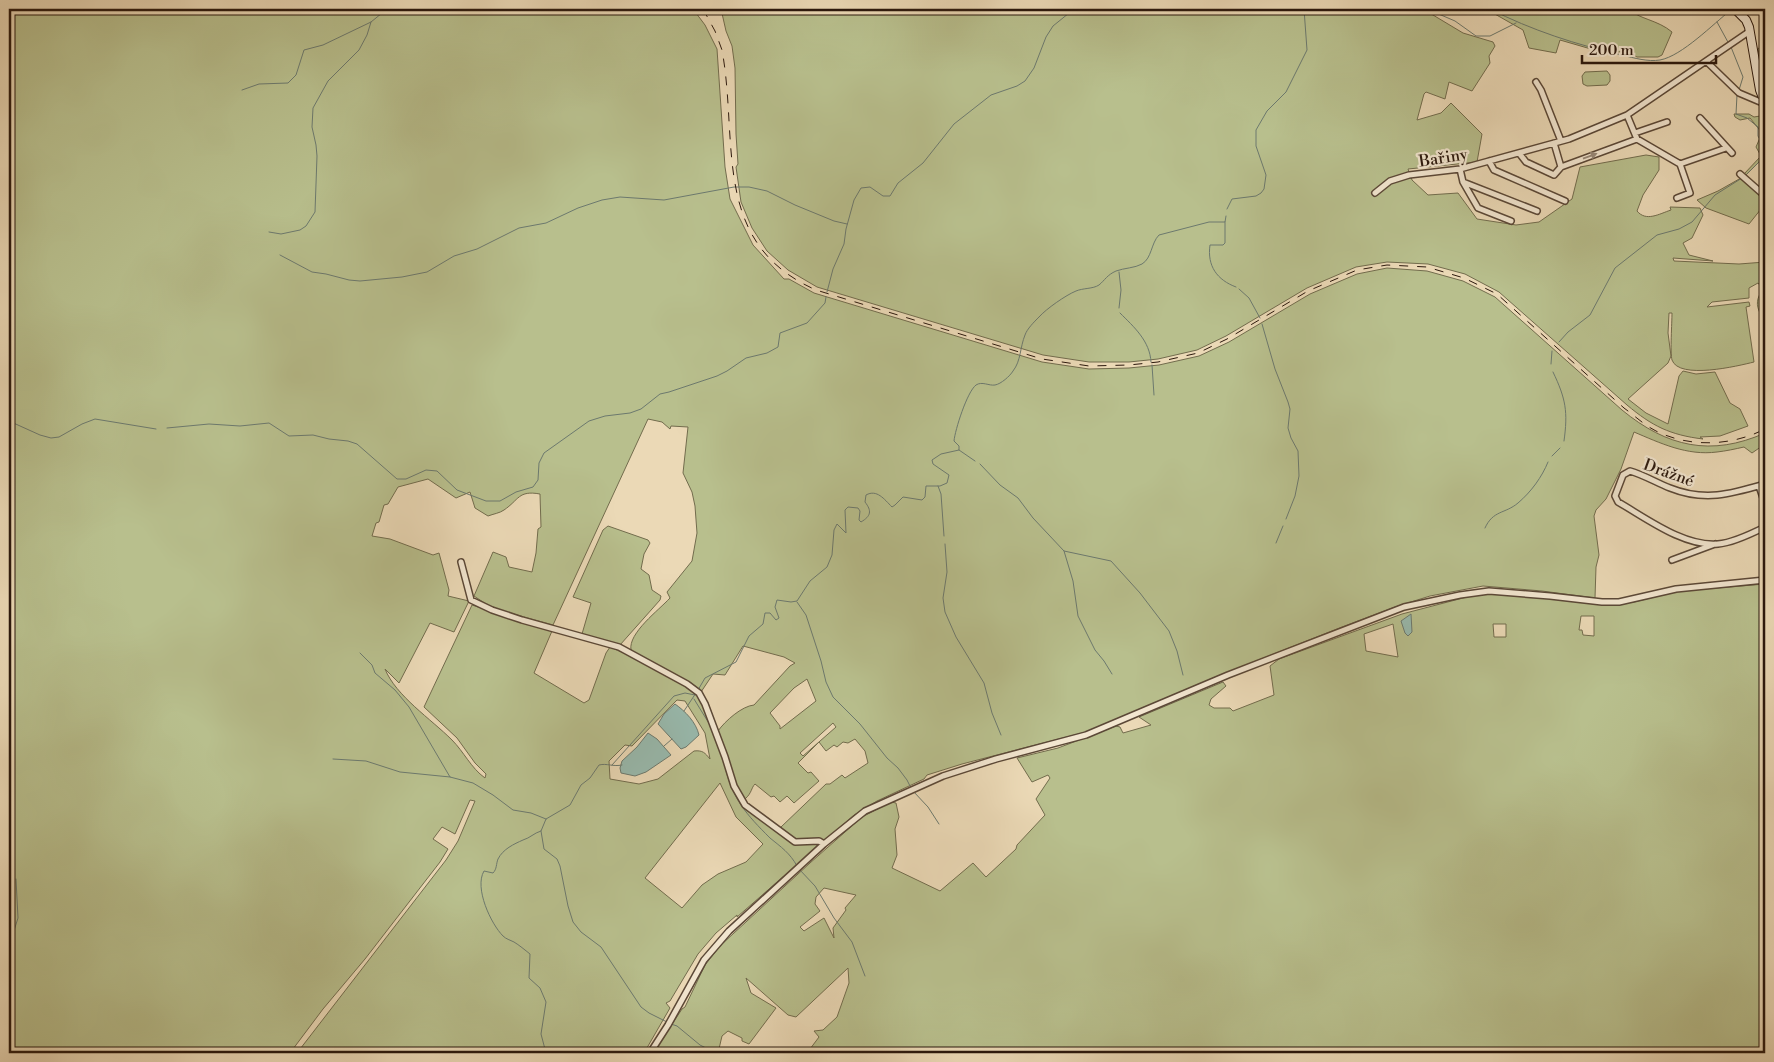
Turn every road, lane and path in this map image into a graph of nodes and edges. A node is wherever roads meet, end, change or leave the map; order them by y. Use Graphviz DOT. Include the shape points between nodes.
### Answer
graph roads {
  1 [pos="1736,9"];
  2 [pos="1750,31"];
  3 [pos="1707,62"];
  4 [pos="1536,82"];
  5 [pos="1765,104"];
  6 [pos="1627,115"];
  7 [pos="1700,118"];
  8 [pos="1668,122"];
  9 [pos="1636,136"];
  10 [pos="1561,141"];
  11 [pos="1554,143"];
  12 [pos="1726,148"];
  13 [pos="1519,153"];
  14 [pos="1732,153"];
  15 [pos="1489,161"];
  16 [pos="1680,164"];
  17 [pos="1560,167"];
  18 [pos="1460,169"];
  19 [pos="1740,174"];
  20 [pos="1463,182"];
  21 [pos="1375,193"];
  22 [pos="1765,196"];
  23 [pos="1677,198"];
  24 [pos="1565,201"];
  25 [pos="1537,211"];
  26 [pos="1511,221"];
  27 [pos="1765,484"];
  28 [pos="1759,486"];
  29 [pos="1765,504"];
  30 [pos="1765,527"];
  31 [pos="1692,541"];
  32 [pos="1715,544"];
  33 [pos="1694,552"];
  34 [pos="1672,560"];
  35 [pos="460,562"];
  36 [pos="1765,580"];
  37 [pos="824,844"];
  38 [pos="650,1053"];
  1 -- 2 [label="main road" via="1746,20"];
  2 -- 3 [label="street, Bařiny"];
  2 -- 5 [label="main road"];
  3 -- 5 [label="street" via="1739,93"];
  3 -- 6 [label="street, Bařiny"];
  4 -- 10 [label="street"];
  6 -- 9 [label="street"];
  6 -- 10 [label="street, Bařiny"];
  7 -- 12 [label="street"];
  8 -- 9 [label="street"];
  9 -- 16 [label="street"];
  17 -- 9 [label="street, one-way"];
  10 -- 11 [label="street, Bařiny"];
  11 -- 13 [label="street, Bařiny"];
  11 -- 17 [label="street"];
  12 -- 14 [label="street"];
  12 -- 16 [label="street"];
  13 -- 15 [label="street, Bařiny"];
  13 -- 17 [label="street" via="1526,162 1554,174"];
  15 -- 18 [label="street, Bařiny"];
  15 -- 24 [label="street" via="1494,170"];
  16 -- 23 [label="street" via="1690,193"];
  18 -- 20 [label="street"];
  18 -- 21 [label="street, Bařiny" via="1409,175 1390,181"];
  19 -- 22 [label="street"];
  20 -- 25 [label="street"];
  20 -- 26 [label="street" via="1478,208"];
  27 -- 28 [label="street, Drážné"];
  28 -- 29 [label="street"];
  28 -- 31 [label="street, Drážné" via="1723,495 1696,495 1674,490 1633,472 1624,473 1615,491 1618,502"];
  30 -- 32 [label="street, Drážné"];
  31 -- 32 [label="street, Drážné"];
  31 -- 33 [label="street"];
  32 -- 33 [label="street, Drážné"];
  33 -- 34 [label="street, Drážné"];
  35 -- 37 [label="street" via="471,600 522,620 619,647 699,693 734,786 745,805 795,842 819,841"];
  36 -- 37 [label="street" via="1690,588 1611,602 1482,592 1404,607 1228,675 1086,735 943,776 865,811"];
  37 -- 38 [label="street" via="712,949"];
}
